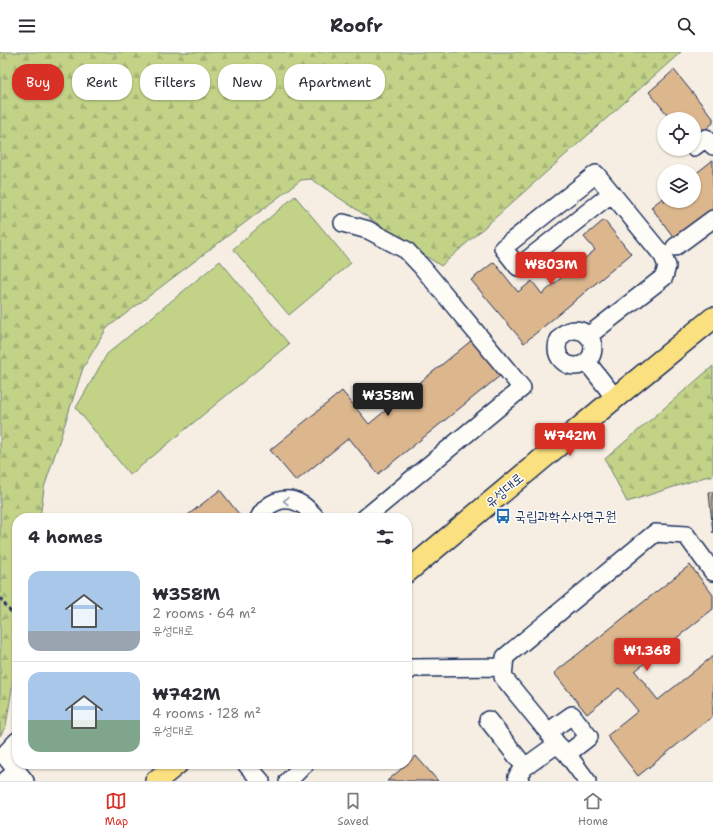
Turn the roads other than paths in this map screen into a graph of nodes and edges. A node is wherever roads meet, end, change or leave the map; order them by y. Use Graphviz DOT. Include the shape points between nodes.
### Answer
graph roads {
  1 [pos="701,142"];
  2 [pos="713,146"];
  3 [pos="612,193"];
  4 [pos="713,219"];
  5 [pos="343,223"];
  6 [pos="675,247"];
  7 [pos="713,318"];
  8 [pos="588,336"];
  9 [pos="587,362"];
  10 [pos="615,398"];
  11 [pos="262,513"];
  12 [pos="312,513"];
  13 [pos="371,513"];
  14 [pos="412,568"];
  15 [pos="713,572"];
  16 [pos="504,667"];
  17 [pos="412,668"];
  18 [pos="488,720"];
  19 [pos="557,743"];
  20 [pos="12,746"];
  21 [pos="171,769"];
  22 [pos="250,769"];
  23 [pos="300,769"];
  24 [pos="522,774"];
  25 [pos="16,778"];
  26 [pos="156,781"];
  27 [pos="261,781"];
  28 [pos="288,781"];
  29 [pos="587,781"];
  1 -- 2 [label="lane" via="706,138"];
  3 -- 3 [label="lane" via="518,267 503,248 596,174"];
  3 -- 8 [label="lane" via="663,256 667,266 664,277"];
  4 -- 6 [label="lane"];
  5 -- 13 [label="lane" via="368,230 406,250 522,388"];
  7 -- 10 [label="main road, 유성대로"];
  8 -- 9 [label="lane" via="593,346"];
  8 -- 9 [label="lane" via="578,330 566,332 557,348 565,363 576,366"];
  9 -- 10 [label="lane"];
  10 -- 14 [label="main road, 유성대로"];
  12 -- 11 [label="lane, one-way" via="299,502 289,500 269,505"];
  15 -- 16 [label="lane" via="686,535 655,533 505,657"];
  16 -- 17 [label="lane"];
  16 -- 19 [label="lane" via="503,677"];
  18 -- 24 [label="lane"];
  19 -- 24 [label="lane"];
  19 -- 29 [label="lane"];
  20 -- 25 [label="lane" via="4,755"];
  21 -- 26 [label="main road"];
  22 -- 27 [label="lane"];
  23 -- 28 [label="lane"];
}
